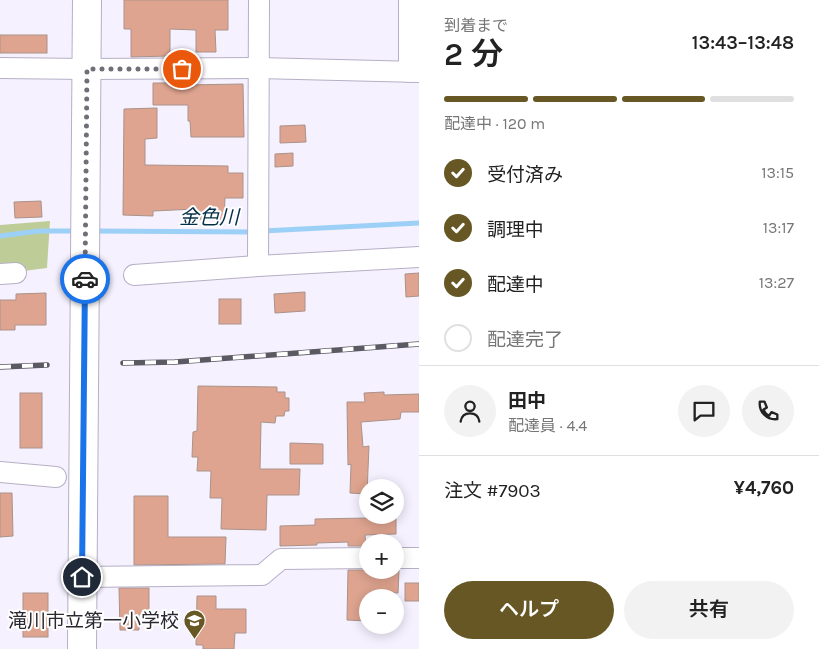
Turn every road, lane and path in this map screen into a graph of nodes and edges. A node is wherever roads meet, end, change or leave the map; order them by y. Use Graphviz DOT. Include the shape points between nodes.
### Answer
graph roads {
  1 [pos="87,0"];
  2 [pos="258,0"];
  3 [pos="409,0"];
  4 [pos="0,68"];
  5 [pos="258,68"];
  6 [pos="87,69"];
  7 [pos="414,72"];
  8 [pos="419,257"];
  9 [pos="258,266"];
  10 [pos="134,275"];
  11 [pos="0,472"];
  12 [pos="56,477"];
  13 [pos="359,558"];
  14 [pos="404,558"];
  15 [pos="419,558"];
  16 [pos="82,577"];
  17 [pos="82,649"];
  1 -- 6 [label="highway"];
  2 -- 5 [label="street"];
  3 -- 7 [label="street"];
  4 -- 6 [label="street"];
  5 -- 6 [label="street"];
  5 -- 7 [label="street"];
  5 -- 9 [label="street"];
  6 -- 16 [label="highway"];
  8 -- 9 [label="street"];
  9 -- 10 [label="street"];
  11 -- 12 [label="street"];
  13 -- 16 [label="street" via="282,559 262,575"];
  14 -- 15 [label="street"];
  16 -- 17 [label="highway"];
}
